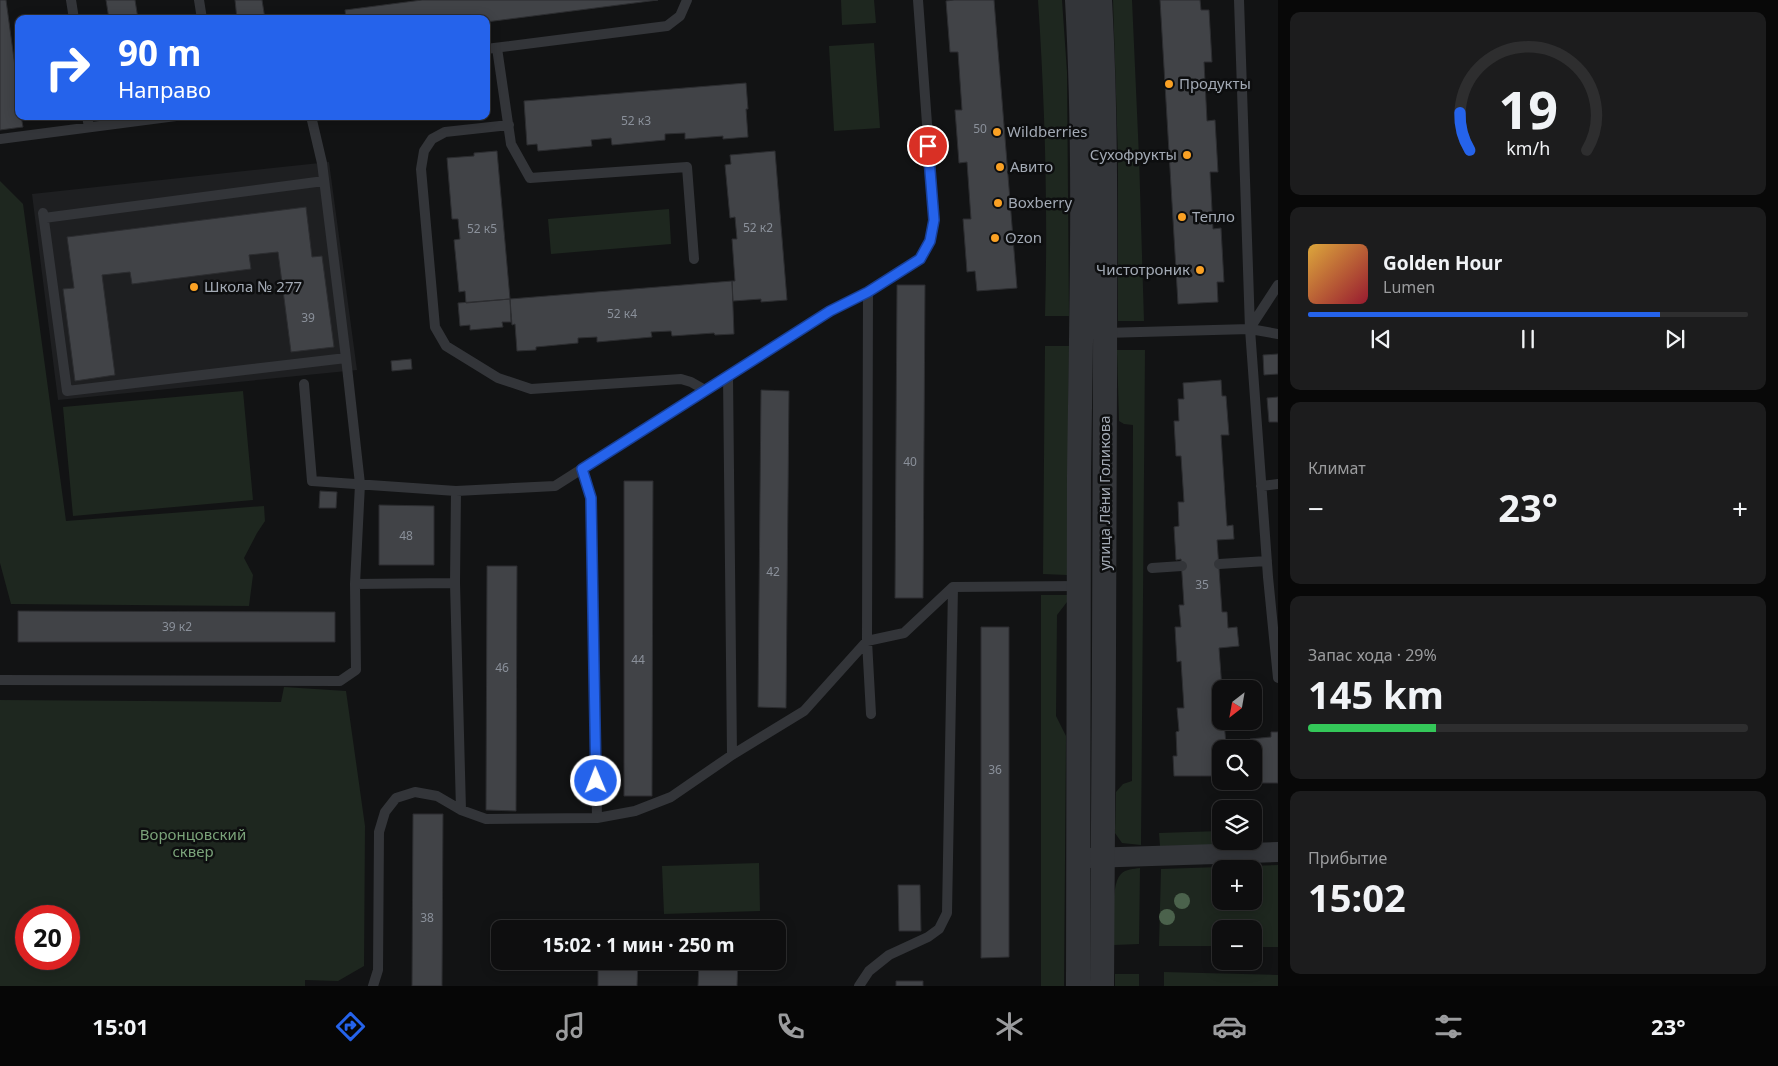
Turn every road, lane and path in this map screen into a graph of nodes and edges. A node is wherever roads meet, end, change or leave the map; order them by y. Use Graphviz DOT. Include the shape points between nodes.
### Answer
graph roads {
  1 [pos="71,0"];
  2 [pos="199,0"];
  3 [pos="687,0"];
  4 [pos="918,0"];
  5 [pos="1077,0"];
  6 [pos="1100,0"];
  7 [pos="1239,0"];
  8 [pos="73,15"];
  9 [pos="201,15"];
  10 [pos="497,48"];
  11 [pos="490,49"];
  12 [pos="88,120"];
  13 [pos="147,120"];
  14 [pos="312,120"];
  15 [pos="509,125"];
  16 [pos="89,128"];
  17 [pos="0,139"];
  18 [pos="324,181"];
  19 [pos="694,259"];
  20 [pos="1278,285"];
  21 [pos="868,292"];
  22 [pos="1250,329"];
  23 [pos="1093,333"];
  24 [pos="1278,334"];
  25 [pos="346,358"];
  26 [pos="728,376"];
  27 [pos="304,384"];
  28 [pos="705,390"];
  29 [pos="582,469"];
  30 [pos="360,484"];
  31 [pos="1278,484"];
  32 [pos="1261,486"];
  33 [pos="456,491"];
  34 [pos="1267,561"];
  35 [pos="1219,564"];
  36 [pos="1182,566"];
  37 [pos="1152,568"];
  38 [pos="455,583"];
  39 [pos="356,584"];
  40 [pos="953,586"];
  41 [pos="1092,586"];
  42 [pos="867,641"];
  43 [pos="1278,678"];
  44 [pos="0,680"];
  45 [pos="871,714"];
  46 [pos="732,755"];
  47 [pos="461,810"];
  48 [pos="597,818"];
  49 [pos="1278,852"];
  50 [pos="1103,857"];
  51 [pos="1079,858"];
  52 [pos="1090,957"];
  53 [pos="373,986"];
  54 [pos="859,986"];
  55 [pos="1078,986"];
  56 [pos="1102,986"];
  1 -- 8 [label="lane"];
  2 -- 9 [label="lane"];
  3 -- 10 [label="lane" via="680,16 667,26"];
  4 -- 21 [label="lane" via="934,220 930,241 920,259"];
  5 -- 23 [label="street, улица Лёни Голикова"];
  6 -- 23 [label="street, улица Лёни Голикова" via="1105,156"];
  7 -- 22 [label="lane"];
  10 -- 11 [label="lane"];
  10 -- 15 [label="lane"];
  12 -- 16 [label="lane"];
  13 -- 16 [label="lane"];
  14 -- 18 [label="lane"];
  15 -- 19 [label="lane" via="511,144 530,178 687,167"];
  15 -- 28 [label="lane" via="445,132 432,139 424,150 421,169 435,327 446,346 498,378 531,389 681,379"];
  16 -- 17 [label="lane"];
  18 -- 25 [label="lane"];
  18 -- 25 [label="lane" via="43,215 67,391"];
  20 -- 22 [label="lane"];
  21 -- 26 [label="lane" via="830,311"];
  21 -- 42 [label="lane"];
  22 -- 23 [label="lane"];
  22 -- 24 [label="lane"];
  22 -- 32 [label="lane"];
  23 -- 41 [label="street, улица Лёни Голикова"];
  25 -- 30 [label="lane"];
  26 -- 28 [label="lane"];
  26 -- 46 [label="lane"];
  27 -- 30 [label="lane" via="312,481"];
  28 -- 29 [label="lane"];
  29 -- 33 [label="lane" via="556,486"];
  29 -- 48 [label="lane" via="591,498"];
  30 -- 33 [label="lane"];
  30 -- 39 [label="lane"];
  31 -- 32 [label="lane"];
  32 -- 34 [label="lane"];
  33 -- 38 [label="lane"];
  34 -- 35 [label="lane"];
  34 -- 43 [label="lane"];
  36 -- 37 [label="lane"];
  38 -- 39 [label="lane"];
  38 -- 47 [label="lane"];
  39 -- 44 [label="lane" via="356,670 340,681"];
  40 -- 41 [label="lane"];
  40 -- 42 [label="lane" via="904,633"];
  40 -- 54 [label="lane" via="948,913 939,929 889,955 869,971"];
  41 -- 50 [label="street, улица Лёни Голикова"];
  41 -- 51 [label="street, улица Лёни Голикова"];
  42 -- 45 [label="lane"];
  42 -- 46 [label="lane" via="804,711"];
  46 -- 48 [label="lane" via="671,797 635,811"];
  47 -- 48 [label="lane" via="486,819"];
  47 -- 53 [label="lane" via="437,796 415,792 396,798 385,812 378,832 378,970"];
  49 -- 50 [label="street"];
  50 -- 51 [label="street"];
  50 -- 52 [label="street, улица Лёни Голикова"];
  51 -- 52 [label="street, улица Лёни Голикова"];
  52 -- 55 [label="street, улица Лёни Голикова"];
  52 -- 56 [label="street, улица Лёни Голикова"];
}
